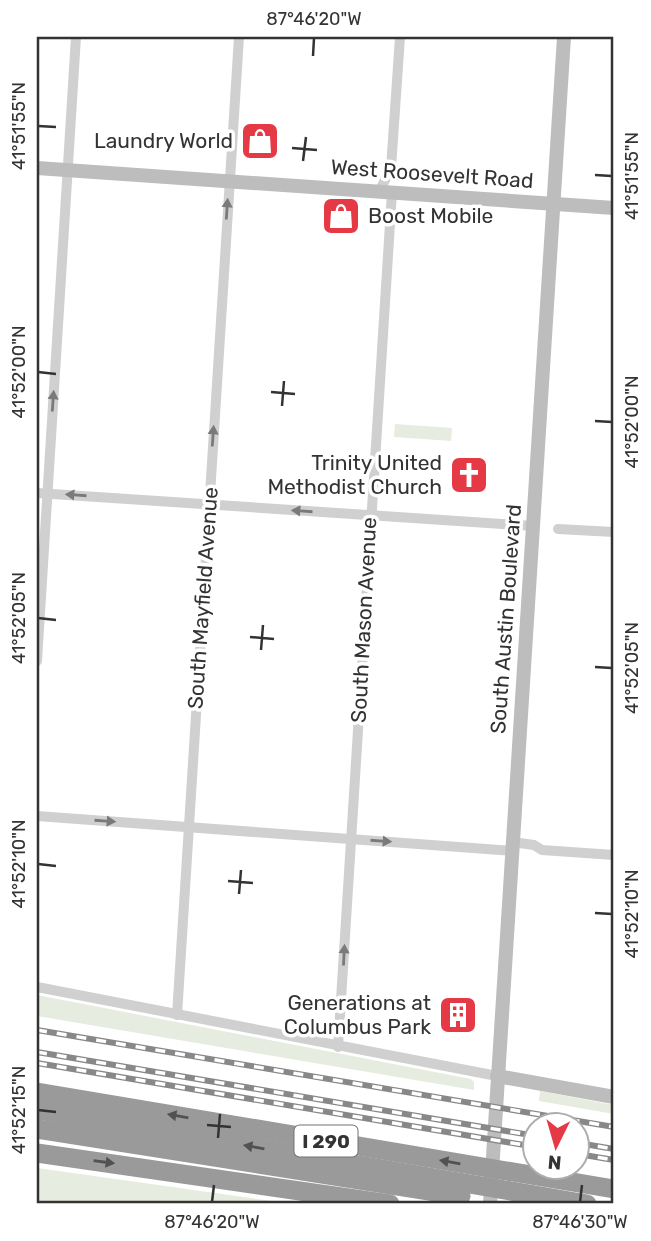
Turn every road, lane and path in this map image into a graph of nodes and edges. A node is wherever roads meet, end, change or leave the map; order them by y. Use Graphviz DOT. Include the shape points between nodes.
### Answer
graph roads {
  1 [pos="76,37"];
  2 [pos="239,37"];
  3 [pos="400,37"];
  4 [pos="564,37"];
  5 [pos="37,168"];
  6 [pos="68,170"];
  7 [pos="229,181"];
  8 [pos="385,192"];
  9 [pos="553,203"];
  10 [pos="614,208"];
  11 [pos="42,493"];
  12 [pos="209,504"];
  13 [pos="371,515"];
  14 [pos="533,526"];
  15 [pos="558,529"];
  16 [pos="614,532"];
  17 [pos="37,661"];
  18 [pos="37,816"];
  19 [pos="189,828"];
  20 [pos="351,839"];
  21 [pos="512,846"];
  22 [pos="614,855"];
  23 [pos="37,987"];
  24 [pos="177,1015"];
  25 [pos="338,1047"];
  26 [pos="497,1076"];
  27 [pos="37,1092"];
  28 [pos="614,1097"];
  29 [pos="37,1110"];
  30 [pos="37,1129"];
  31 [pos="37,1153"];
  32 [pos="614,1189"];
  33 [pos="490,1193"];
  34 [pos="390,1204"];
  35 [pos="515,1204"];
  36 [pos="587,1204"];
  1 -- 6 [label="street"];
  2 -- 7 [label="street, South Mayfield Avenue"];
  3 -- 8 [label="street, South Mason Avenue" via="391,169"];
  4 -- 9 [label="street, South Austin Boulevard"];
  5 -- 6 [label="street, West Roosevelt Road"];
  6 -- 7 [label="street, West Roosevelt Road"];
  11 -- 6 [label="street, one-way"];
  7 -- 8 [label="street, West Roosevelt Road"];
  12 -- 7 [label="street, South Mayfield Avenue, one-way"];
  8 -- 9 [label="street, West Roosevelt Road"];
  8 -- 13 [label="street, South Mason Avenue"];
  9 -- 10 [label="street, West Roosevelt Road"];
  9 -- 14 [label="street, South Austin Boulevard"];
  12 -- 11 [label="street, one-way"];
  11 -- 17 [label="street"];
  13 -- 12 [label="street, one-way"];
  12 -- 19 [label="street, South Mayfield Avenue"];
  13 -- 14 [label="street"];
  13 -- 20 [label="street, South Mason Avenue"];
  14 -- 21 [label="street, South Austin Boulevard"];
  15 -- 16 [label="street"];
  18 -- 19 [label="street, one-way"];
  19 -- 20 [label="street"];
  19 -- 24 [label="street, South Mayfield Avenue"];
  20 -- 21 [label="street, one-way"];
  25 -- 20 [label="street, South Mason Avenue, one-way"];
  21 -- 22 [label="street"];
  21 -- 26 [label="street, South Austin Boulevard"];
  23 -- 24 [label="street"];
  24 -- 25 [label="street"];
  25 -- 26 [label="street"];
  26 -- 28 [label="street"];
  26 -- 33 [label="street, South Austin Boulevard"];
  32 -- 27 [label="highway, I 290, one-way"];
  33 -- 29 [label="highway, one-way"];
  30 -- 33 [label="highway"];
  31 -- 34 [label="highway, one-way"];
  33 -- 35 [label="highway"];
  33 -- 36 [label="highway"];
}
